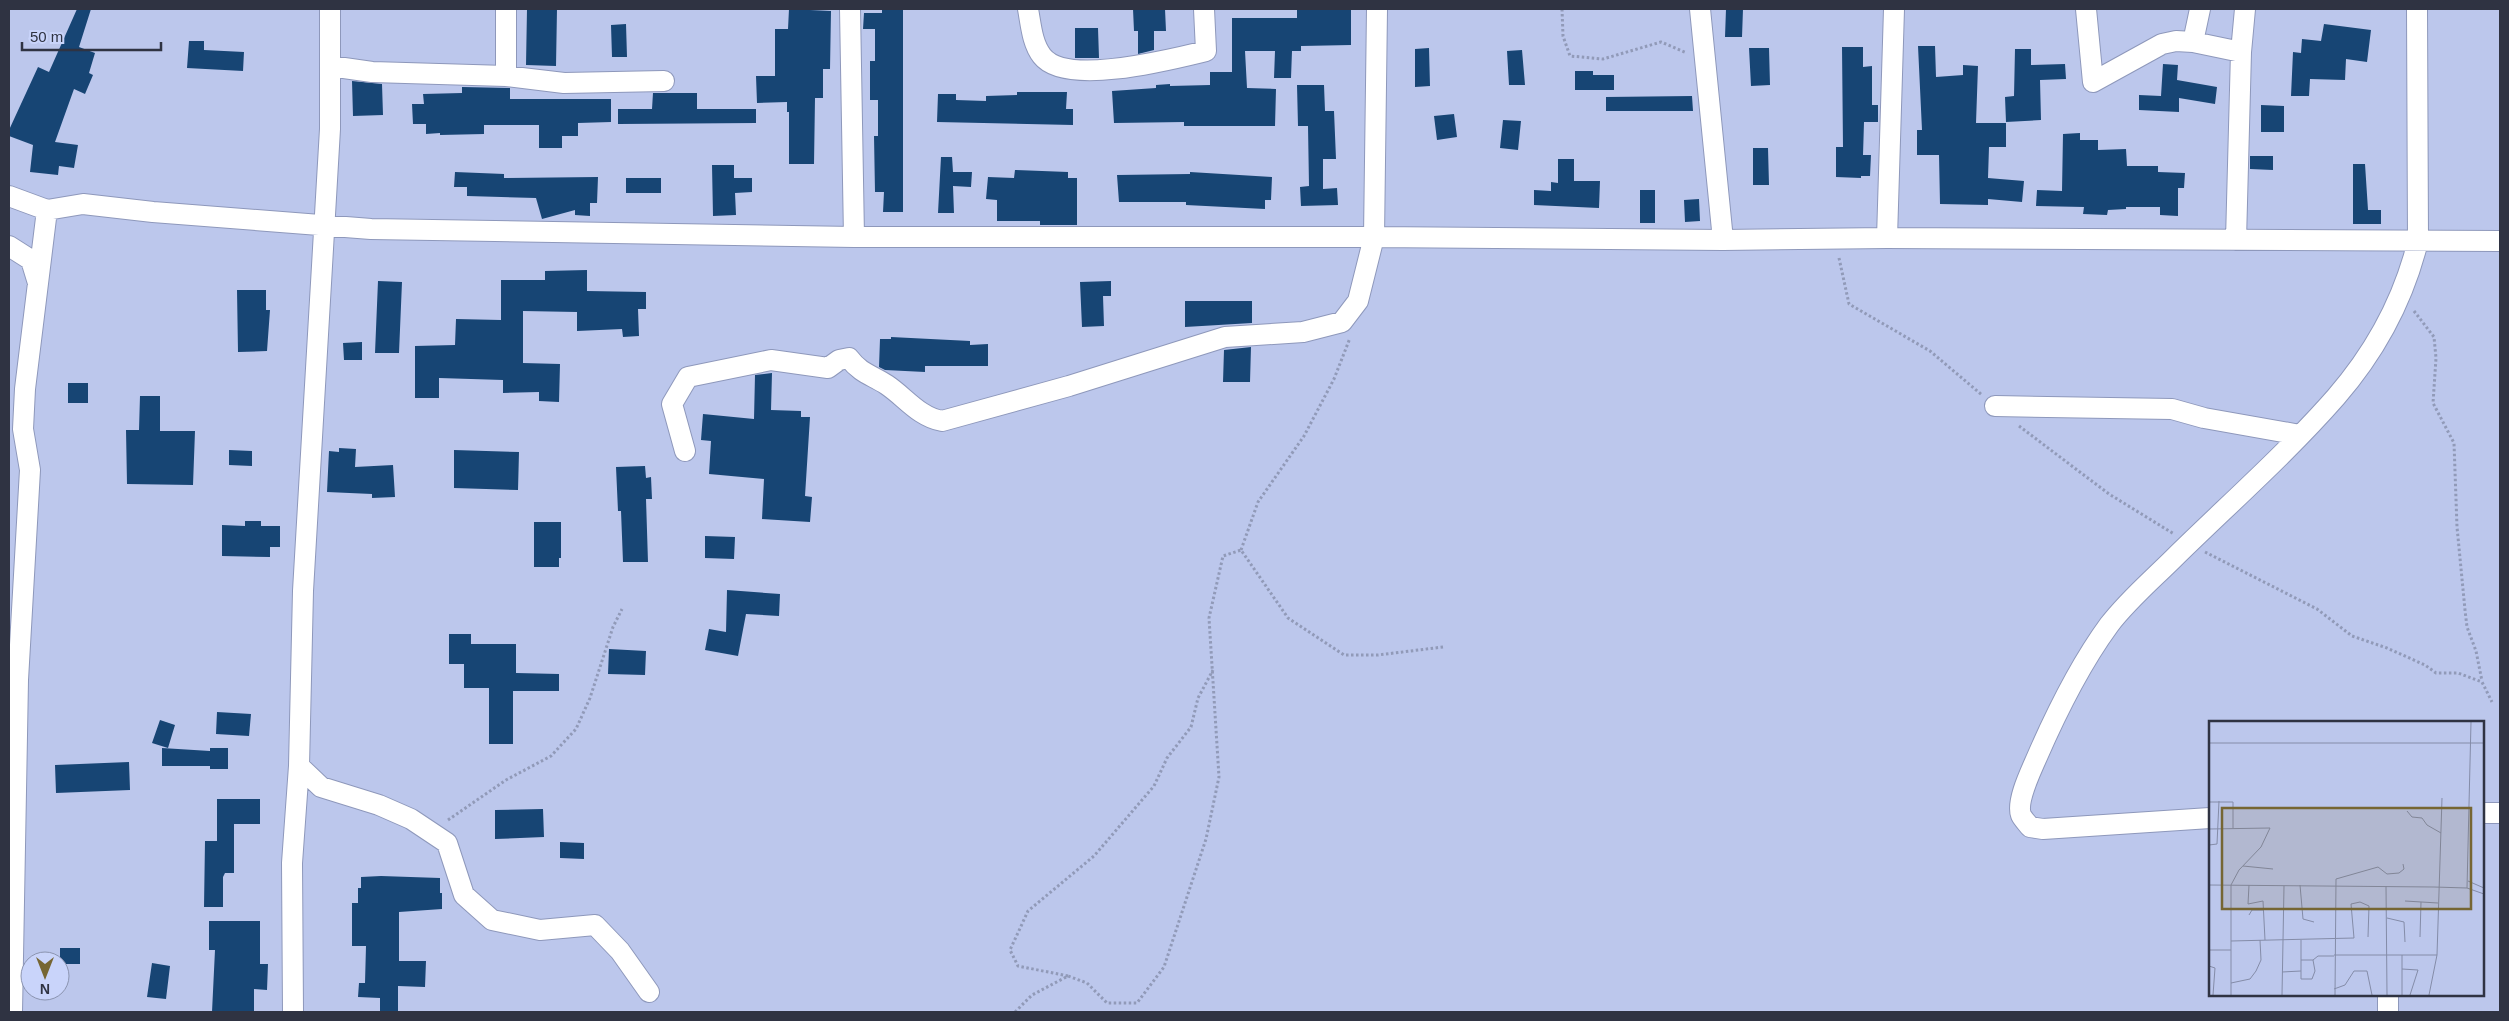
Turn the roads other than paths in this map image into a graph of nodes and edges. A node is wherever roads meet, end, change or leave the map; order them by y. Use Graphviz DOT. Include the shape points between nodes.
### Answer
graph roads {
  1 [pos="330,9"];
  2 [pos="506,9"];
  3 [pos="850,9"];
  4 [pos="1028,9"];
  5 [pos="1204,9"];
  6 [pos="1376,9"];
  7 [pos="1700,9"];
  8 [pos="1894,9"];
  9 [pos="2086,9"];
  10 [pos="2200,9"];
  11 [pos="2245,9"];
  12 [pos="2417,9"];
  13 [pos="2194,42"];
  14 [pos="2241,52"];
  15 [pos="330,66"];
  16 [pos="506,76"];
  17 [pos="664,82"];
  18 [pos="9,196"];
  19 [pos="47,210"];
  20 [pos="326,225"];
  21 [pos="1374,236"];
  22 [pos="854,238"];
  23 [pos="1888,238"];
  24 [pos="1723,240"];
  25 [pos="2236,240"];
  26 [pos="2418,241"];
  27 [pos="2500,241"];
  28 [pos="9,246"];
  29 [pos="39,287"];
  30 [pos="1995,406"];
  31 [pos="2300,435"];
  32 [pos="686,452"];
  33 [pos="300,766"];
  34 [pos="2484,813"];
  35 [pos="2500,813"];
  36 [pos="2209,818"];
  37 [pos="649,992"];
  38 [pos="2388,996"];
  39 [pos="12,1012"];
  40 [pos="293,1012"];
  41 [pos="2388,1012"];
  1 -- 15 [label="street"];
  2 -- 16 [label="street"];
  3 -- 22 [label="street"];
  4 -- 5 [label="street" via="1032,35 1043,57 1062,68 1119,70 1206,51"];
  6 -- 21 [label="street"];
  7 -- 24 [label="street"];
  8 -- 23 [label="street"];
  9 -- 13 [label="street" via="2093,82 2162,44"];
  10 -- 13 [label="street"];
  11 -- 14 [label="street"];
  12 -- 26 [label="street"];
  13 -- 14 [label="street"];
  14 -- 25 [label="street"];
  15 -- 16 [label="street" via="372,72"];
  15 -- 20 [label="street"];
  16 -- 17 [label="street" via="564,83"];
  18 -- 19 [label="street"];
  19 -- 20 [label="street" via="83,204"];
  19 -- 29 [label="street"];
  20 -- 22 [label="street" via="371,229"];
  20 -- 33 [label="street" via="303,591"];
  21 -- 22 [label="street"];
  21 -- 24 [label="street"];
  21 -- 32 [label="street" via="1358,301 1342,322 1328,327 1303,332 1225,337 1069,386 942,421 920,412 886,384 855,366 849,358 828,368 771,360 731,367 688,377 672,404"];
  23 -- 24 [label="street"];
  23 -- 25 [label="street"];
  25 -- 26 [label="street"];
  26 -- 27 [label="street"];
  26 -- 31 [label="street" via="2403,290 2377,340 2336,397"];
  28 -- 29 [label="street" via="31,260"];
  29 -- 39 [label="street" via="25,389 24,429 30,470 18,680"];
  30 -- 31 [label="street" via="2172,409"];
  31 -- 36 [label="street" via="2110,624 2056,714 2027,780 2020,805 2021,815 2030,827 2043,828"];
  33 -- 37 [label="street" via="321,787 411,819 447,843 464,895 492,920 540,930 595,925 620,952"];
  33 -- 40 [label="street" via="292,890"];
  34 -- 35 [label="street"];
  38 -- 41 [label="street"];
}
